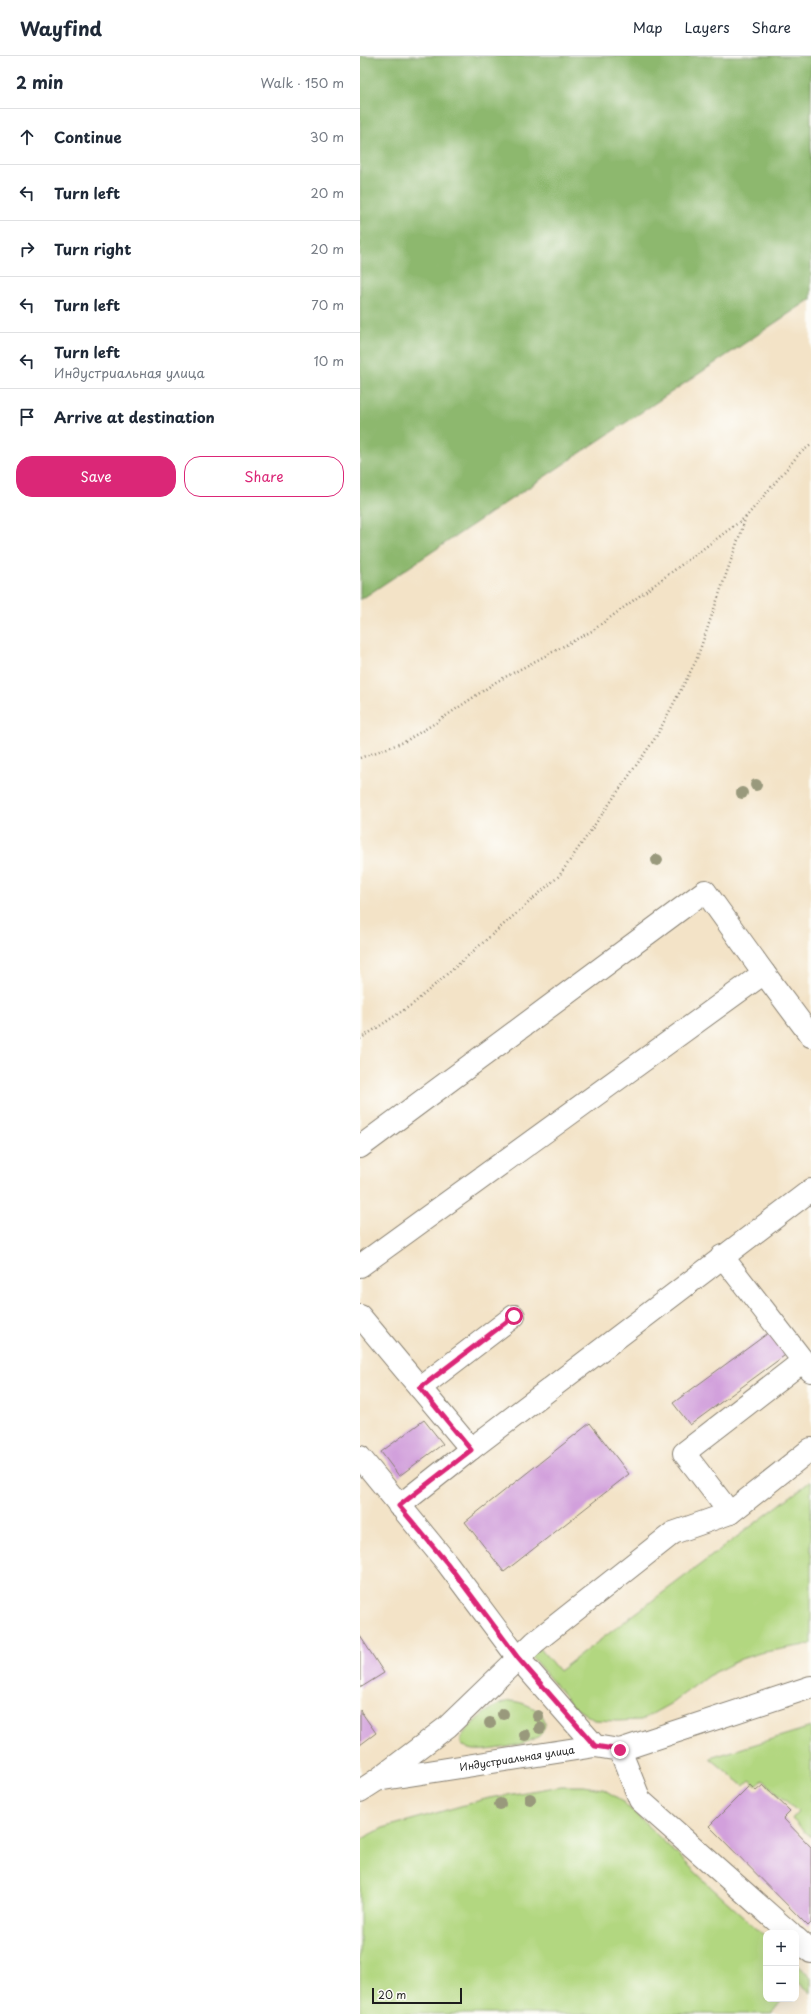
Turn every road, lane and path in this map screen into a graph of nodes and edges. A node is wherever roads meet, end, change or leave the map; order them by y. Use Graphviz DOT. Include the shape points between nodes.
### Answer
graph roads {
  1 [pos="811,445"];
  2 [pos="746,517"];
  3 [pos="360,758"];
  4 [pos="764,973"];
  5 [pos="811,1036"];
  6 [pos="360,1039"];
  7 [pos="360,1147"];
  8 [pos="811,1190"];
  9 [pos="722,1256"];
  10 [pos="360,1266"];
  11 [pos="360,1316"];
  12 [pos="514,1316"];
  13 [pos="807,1366"];
  14 [pos="420,1388"];
  15 [pos="811,1449"];
  16 [pos="471,1450"];
  17 [pos="360,1457"];
  18 [pos="399,1506"];
  19 [pos="730,1514"];
  20 [pos="518,1658"];
  21 [pos="811,1687"];
  22 [pos="595,1746"];
  23 [pos="620,1750"];
  24 [pos="369,1785"];
  25 [pos="787,1930"];
  26 [pos="799,1941"];
  27 [pos="811,1952"];
  1 -- 2 [label="path" via="800,453"];
  2 -- 3 [label="path" via="592,631 496,682 404,742"];
  2 -- 6 [label="path" via="696,661 656,737 559,876 413,1004"];
  4 -- 5 [label="street"];
  4 -- 7 [label="street" via="705,891"];
  4 -- 10 [label="street"];
  8 -- 9 [label="street"];
  9 -- 13 [label="street"];
  9 -- 16 [label="street"];
  11 -- 14 [label="street"];
  12 -- 14 [label="street"];
  13 -- 19 [label="street" via="684,1453"];
  14 -- 16 [label="street"];
  15 -- 19 [label="street"];
  16 -- 18 [label="street"];
  17 -- 18 [label="street"];
  18 -- 20 [label="street" via="447,1563"];
  19 -- 20 [label="street" via="673,1533"];
  20 -- 22 [label="street"];
  20 -- 24 [label="street" via="448,1727"];
  21 -- 23 [label="street, Индустриальная улица"];
  22 -- 23 [label="street, Индустриальная улица"];
  22 -- 24 [label="street, Индустриальная улица"];
  23 -- 25 [label="street" via="640,1800"];
  26 -- 27 [label="street"];
}
